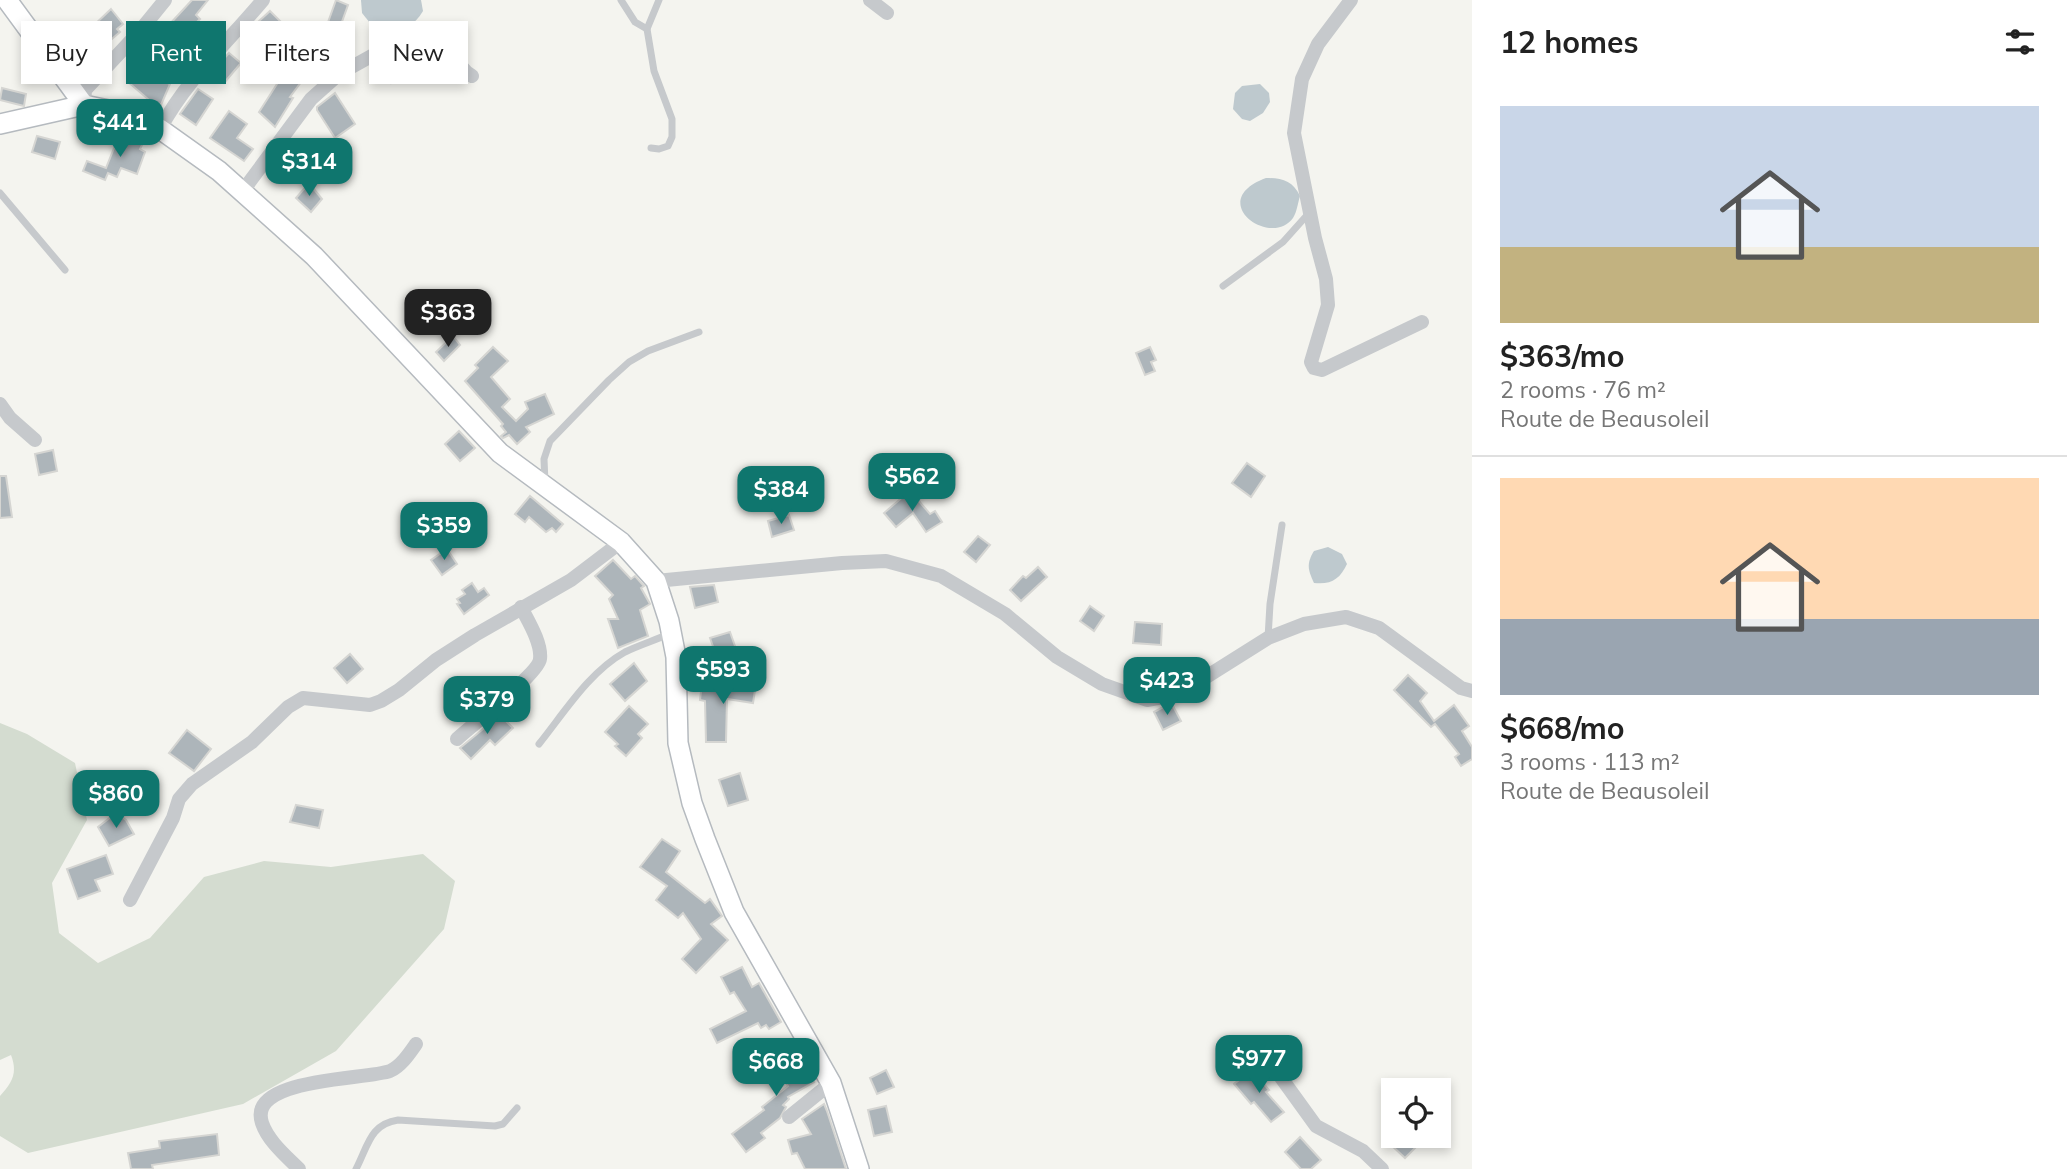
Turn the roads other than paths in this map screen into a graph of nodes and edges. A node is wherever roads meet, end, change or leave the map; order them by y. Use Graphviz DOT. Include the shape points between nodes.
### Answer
graph roads {
  1 [pos="7,0"];
  2 [pos="165,0"];
  3 [pos="263,0"];
  4 [pos="621,0"];
  5 [pos="659,0"];
  6 [pos="870,0"];
  7 [pos="1351,0"];
  8 [pos="887,13"];
  9 [pos="647,29"];
  10 [pos="472,76"];
  11 [pos="84,105"];
  12 [pos="0,124"];
  13 [pos="160,129"];
  14 [pos="651,148"];
  15 [pos="242,192"];
  16 [pos="0,193"];
  17 [pos="1310,212"];
  18 [pos="65,270"];
  19 [pos="1223,286"];
  20 [pos="1422,322"];
  21 [pos="699,332"];
  22 [pos="0,404"];
  23 [pos="35,440"];
  24 [pos="545,487"];
  25 [pos="1282,525"];
  26 [pos="621,542"];
  27 [pos="656,581"];
  28 [pos="522,607"];
  29 [pos="672,633"];
  30 [pos="1268,638"];
  31 [pos="1472,691"];
  32 [pos="457,739"];
  33 [pos="539,744"];
  34 [pos="130,900"];
  35 [pos="416,1044"];
  36 [pos="1277,1072"];
  37 [pos="831,1083"];
  38 [pos="517,1108"];
  39 [pos="789,1117"];
  40 [pos="299,1169"];
  41 [pos="356,1169"];
  42 [pos="859,1169"];
  43 [pos="1381,1169"];
  1 -- 11 [label="street"];
  2 -- 11 [label="street" via="85,90"];
  3 -- 13 [label="street" via="204,65"];
  4 -- 9 [label="lane" via="629,15"];
  5 -- 9 [label="lane"];
  6 -- 8 [label="street"];
  7 -- 17 [label="street" via="1318,44 1302,79 1294,132"];
  9 -- 14 [label="lane" via="650,55 673,129 668,146"];
  10 -- 15 [label="street" via="462,70 445,38 429,35 384,49 338,74 311,99"];
  11 -- 12 [label="street"];
  11 -- 13 [label="street" via="118,112"];
  13 -- 15 [label="street"];
  15 -- 24 [label="street" via="314,256 500,453"];
  16 -- 18 [label="lane"];
  17 -- 19 [label="lane" via="1283,242"];
  17 -- 20 [label="street" via="1328,305 1311,362 1314,368 1322,370"];
  21 -- 24 [label="lane" via="629,362 561,428 544,458"];
  22 -- 23 [label="street"];
  24 -- 26 [label="street"];
  25 -- 30 [label="lane"];
  26 -- 27 [label="street"];
  26 -- 28 [label="street" via="570,580"];
  27 -- 29 [label="street"];
  27 -- 30 [label="street" via="886,561 941,576 1005,614 1057,657 1102,684 1147,700 1179,694"];
  28 -- 32 [label="street" via="540,651 539,664"];
  28 -- 34 [label="street" via="436,660 381,701 370,705 303,698 288,707 252,742 192,784 179,799"];
  29 -- 33 [label="lane" via="610,663"];
  29 -- 37 [label="street" via="678,743 692,803 734,912"];
  30 -- 31 [label="street" via="1304,624 1346,617 1379,628 1461,688"];
  35 -- 40 [label="street" via="392,1070 309,1083 282,1091 265,1103 261,1122"];
  36 -- 43 [label="street" via="1316,1126 1363,1151"];
  37 -- 39 [label="street"];
  37 -- 42 [label="street"];
  38 -- 41 [label="lane" via="495,1126 387,1122 378,1126"];
}
